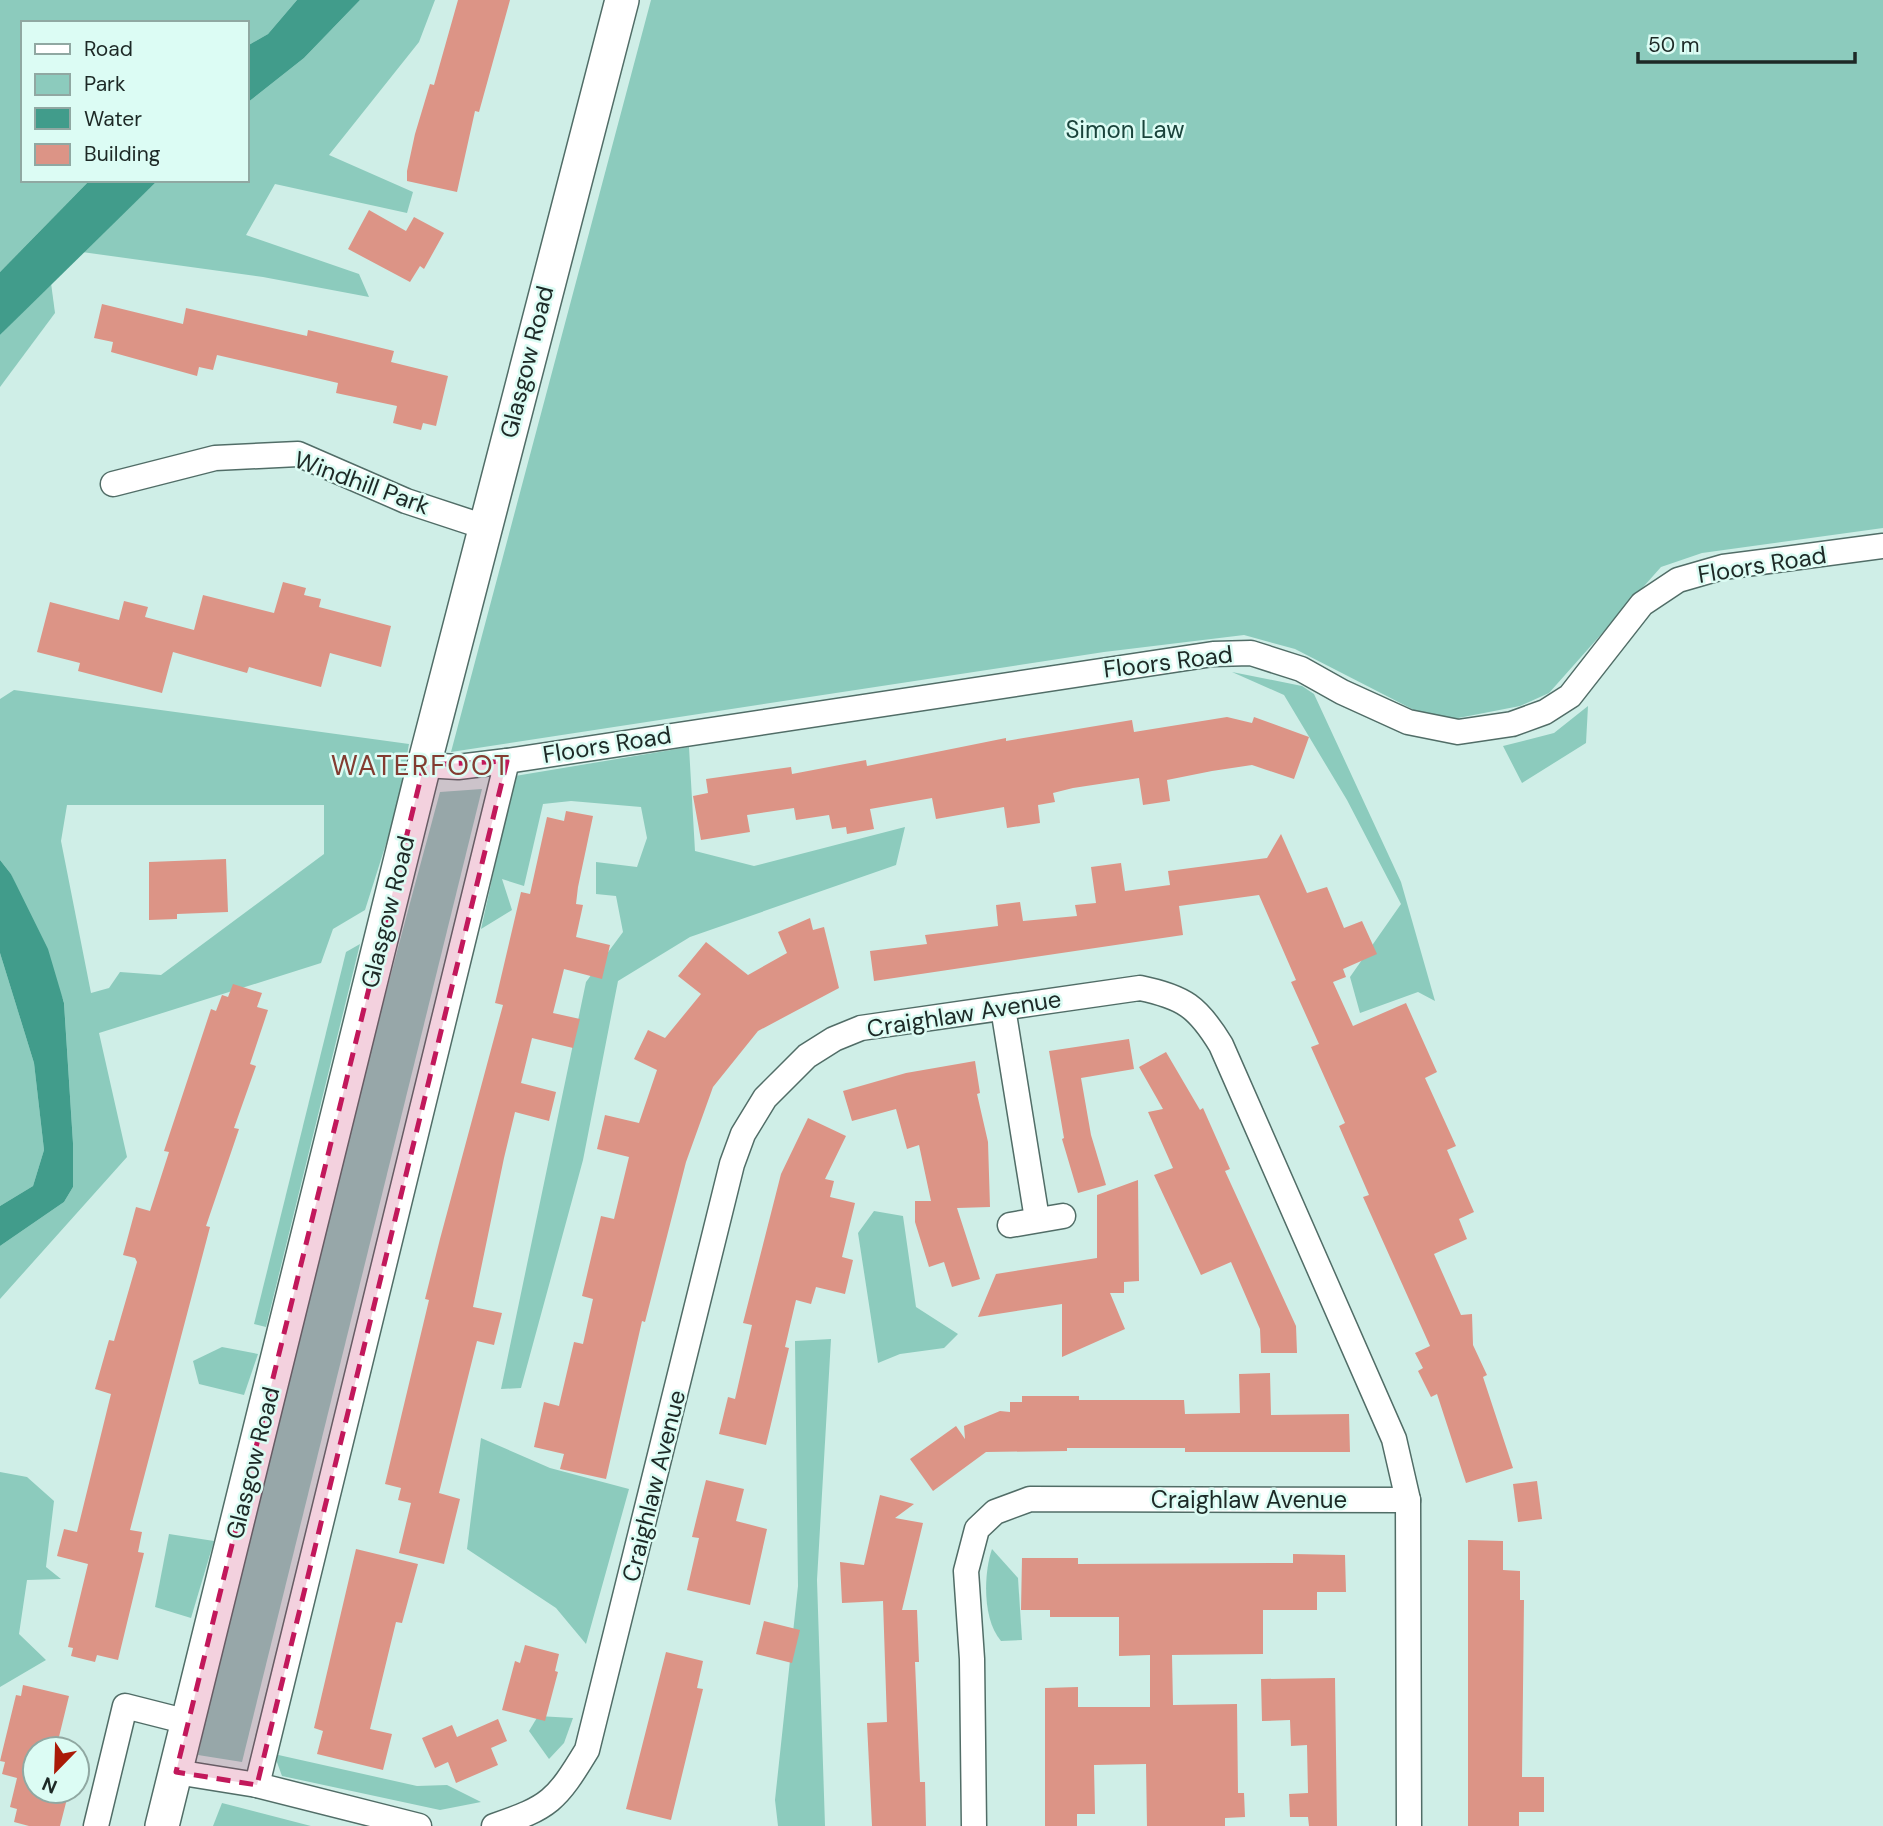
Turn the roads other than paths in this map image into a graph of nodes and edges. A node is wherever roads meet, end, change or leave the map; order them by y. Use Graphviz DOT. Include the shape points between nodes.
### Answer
graph roads {
  1 [pos="622,0"];
  2 [pos="113,484"];
  3 [pos="485,527"];
  4 [pos="1883,546"];
  5 [pos="507,761"];
  6 [pos="424,765"];
  7 [pos="1003,1008"];
  8 [pos="1063,1216"];
  9 [pos="1037,1219"];
  10 [pos="1010,1225"];
  11 [pos="1408,1500"];
  12 [pos="188,1722"];
  13 [pos="176,1772"];
  14 [pos="257,1785"];
  15 [pos="96,1826"];
  16 [pos="162,1826"];
  17 [pos="418,1826"];
  18 [pos="494,1826"];
  19 [pos="974,1826"];
  20 [pos="1409,1826"];
  1 -- 3 [label="main road, Glasgow Road"];
  2 -- 3 [label="street, Windhill Park" via="215,458 298,454 406,501"];
  3 -- 6 [label="main road, Glasgow Road"];
  4 -- 5 [label="street, Floors Road" via="1723,567 1678,580 1642,604 1570,696 1545,712 1512,724 1458,732 1408,722 1301,669 1251,653 1213,654"];
  5 -- 6 [label="street, Floors Road" via="458,767"];
  5 -- 14 [label="street"];
  6 -- 12 [label="main road, Glasgow Road"];
  7 -- 9 [label="street"];
  7 -- 11 [label="street, Craighlaw Avenue" via="1140,988 1190,1004 1207,1021 1394,1439"];
  7 -- 18 [label="street, Craighlaw Avenue" via="861,1028 807,1056 765,1097 743,1133 732,1164 587,1750 566,1785 540,1810"];
  8 -- 9 [label="street"];
  9 -- 10 [label="street"];
  11 -- 19 [label="street, Craighlaw Avenue" via="1030,1499 995,1512 976,1529 966,1571"];
  11 -- 20 [label="street, Craighlaw Avenue"];
  12 -- 13 [label="main road, Glasgow Road"];
  12 -- 15 [label="street" via="125,1706"];
  13 -- 14 [label="street"];
  13 -- 16 [label="main road, Glasgow Road"];
  14 -- 17 [label="street"];
}
